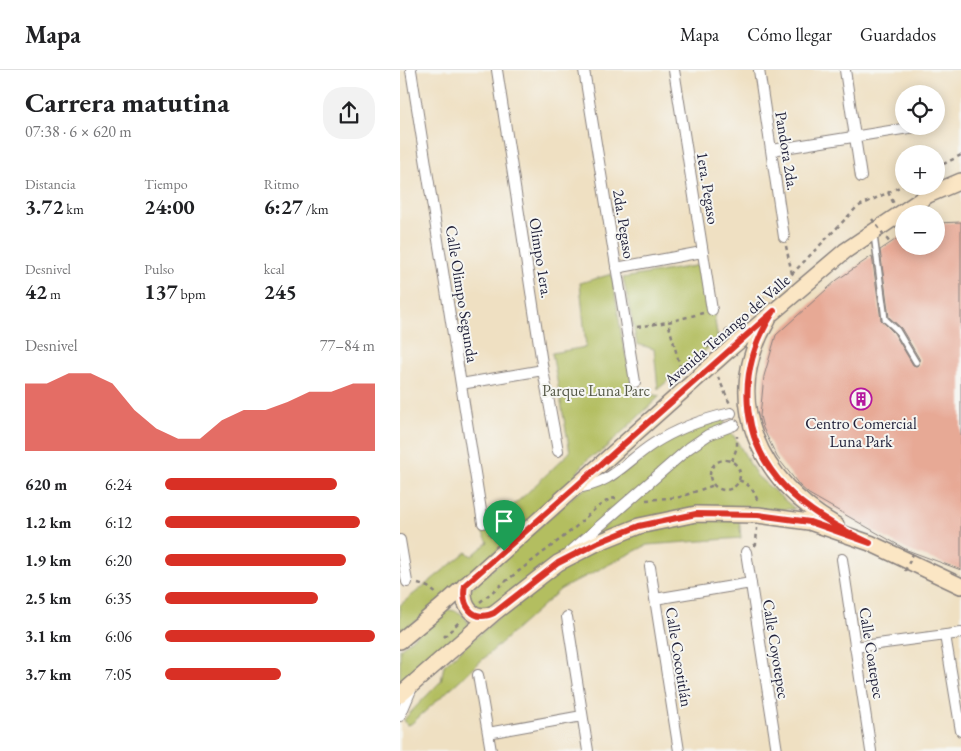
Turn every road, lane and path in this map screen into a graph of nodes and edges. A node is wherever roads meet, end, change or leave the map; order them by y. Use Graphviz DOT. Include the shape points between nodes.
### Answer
graph roads {
  1 [pos="411,70"];
  2 [pos="497,70"];
  3 [pos="584,70"];
  4 [pos="674,70"];
  5 [pos="759,70"];
  6 [pos="845,70"];
  7 [pos="895,130"];
  8 [pos="855,137"];
  9 [pos="772,150"];
  10 [pos="961,155"];
  11 [pos="945,163"];
  12 [pos="861,177"];
  13 [pos="961,181"];
  14 [pos="895,189"];
  15 [pos="888,192"];
  16 [pos="894,204"];
  17 [pos="873,226"];
  18 [pos="784,237"];
  19 [pos="890,243"];
  20 [pos="702,252"];
  21 [pos="616,268"];
  22 [pos="792,274"];
  23 [pos="712,310"];
  24 [pos="774,311"];
  25 [pos="668,322"];
  26 [pos="626,329"];
  27 [pos="916,362"];
  28 [pos="543,370"];
  29 [pos="635,382"];
  30 [pos="461,384"];
  31 [pos="731,413"];
  32 [pos="734,425"];
  33 [pos="558,451"];
  34 [pos="739,480"];
  35 [pos="574,488"];
  36 [pos="758,503"];
  37 [pos="483,523"];
  38 [pos="757,528"];
  39 [pos="400,540"];
  40 [pos="870,543"];
  41 [pos="504,551"];
  42 [pos="746,552"];
  43 [pos="913,554"];
  44 [pos="842,559"];
  45 [pos="558,563"];
  46 [pos="650,567"];
  47 [pos="905,571"];
  48 [pos="407,582"];
  49 [pos="750,583"];
  50 [pos="465,585"];
  51 [pos="961,586"];
  52 [pos="655,599"];
  53 [pos="445,603"];
  54 [pos="494,613"];
  55 [pos="567,617"];
  56 [pos="961,633"];
  57 [pos="470,634"];
  58 [pos="945,635"];
  59 [pos="400,641"];
  60 [pos="855,647"];
  61 [pos="478,675"];
  62 [pos="415,682"];
  63 [pos="400,695"];
  64 [pos="400,716"];
  65 [pos="582,716"];
  66 [pos="961,730"];
  67 [pos="488,733"];
  68 [pos="491,751"];
  69 [pos="588,751"];
  70 [pos="679,751"];
  71 [pos="777,751"];
  72 [pos="872,751"];
  1 -- 30 [label="street, Calle Olimpo Segunda"];
  2 -- 28 [label="street, Olimpo 1era."];
  3 -- 21 [label="street, 2da. Pegaso"];
  4 -- 20 [label="street, 1era. Pegaso"];
  5 -- 9 [label="street, Pandora 2da."];
  6 -- 8 [label="street"];
  7 -- 8 [label="street"];
  8 -- 9 [label="street"];
  8 -- 12 [label="street"];
  9 -- 18 [label="street, Pandora 2da."];
  10 -- 11 [label="path"];
  13 -- 17 [label="main road, Avenida Tenango del Valle" via="928,195"];
  14 -- 15 [label="path"];
  15 -- 16 [label="path"];
  15 -- 22 [label="path" via="857,207"];
  17 -- 19 [label="path, bridge"];
  17 -- 24 [label="main road, Avenida Tenango del Valle"];
  17 -- 27 [label="lane" via="885,319 897,330"];
  18 -- 22 [label="path"];
  20 -- 21 [label="street"];
  20 -- 23 [label="street, 1era. Pegaso"];
  21 -- 26 [label="street, 2da. Pegaso"];
  22 -- 25 [label="path" via="681,370"];
  23 -- 25 [label="path"];
  24 -- 35 [label="main road, Avenida Tenango del Valle"];
  24 -- 40 [label="main road" via="754,348 748,375 747,404 756,441 778,478 800,501 831,523"];
  25 -- 26 [label="path"];
  26 -- 29 [label="street, 2da. Pegaso"];
  28 -- 30 [label="street"];
  28 -- 33 [label="street, Olimpo 1era."];
  30 -- 37 [label="street, Calle Olimpo Segunda"];
  31 -- 35 [label="street" via="669,435 638,454 606,480"];
  32 -- 45 [label="street" via="708,435 689,448"];
  34 -- 34 [label="path" via="739,469 732,461 717,462 711,470 712,480 719,488 734,487"];
  34 -- 36 [label="path" via="754,491"];
  35 -- 41 [label="main road, Avenida Tenango del Valle"];
  37 -- 41 [label="path"];
  38 -- 42 [label="path" via="756,544"];
  39 -- 48 [label="street"];
  40 -- 45 [label="main road" via="810,522 758,515 696,514 639,526"];
  40 -- 51 [label="main road"];
  41 -- 50 [label="main road, Avenida Tenango del Valle"];
  42 -- 49 [label="street, Calle Coyotepec"];
  43 -- 47 [label="path, bridge"];
  44 -- 60 [label="street, Calle Coatepec"];
  45 -- 54 [label="main road"];
  46 -- 52 [label="street, Calle Cocotitlán"];
  48 -- 53 [label="path" via="428,587"];
  49 -- 52 [label="street"];
  49 -- 71 [label="street, Calle Coyotepec"];
  50 -- 53 [label="main road, Avenida Tenango del Valle"];
  50 -- 54 [label="main road" via="464,600 473,613 483,616"];
  52 -- 70 [label="street, Calle Cocotitlán"];
  53 -- 57 [label="main road" via="467,614 471,623"];
  53 -- 59 [label="main road, Avenida Tenango del Valle"];
  54 -- 57 [label="main road"];
  55 -- 65 [label="street"];
  56 -- 58 [label="street"];
  57 -- 62 [label="main road"];
  58 -- 60 [label="street"];
  58 -- 66 [label="street"];
  60 -- 72 [label="street, Calle Coatepec"];
  61 -- 67 [label="street"];
  62 -- 63 [label="main road"];
  62 -- 64 [label="street"];
  65 -- 67 [label="street"];
  65 -- 69 [label="street"];
  67 -- 68 [label="street"];
}
